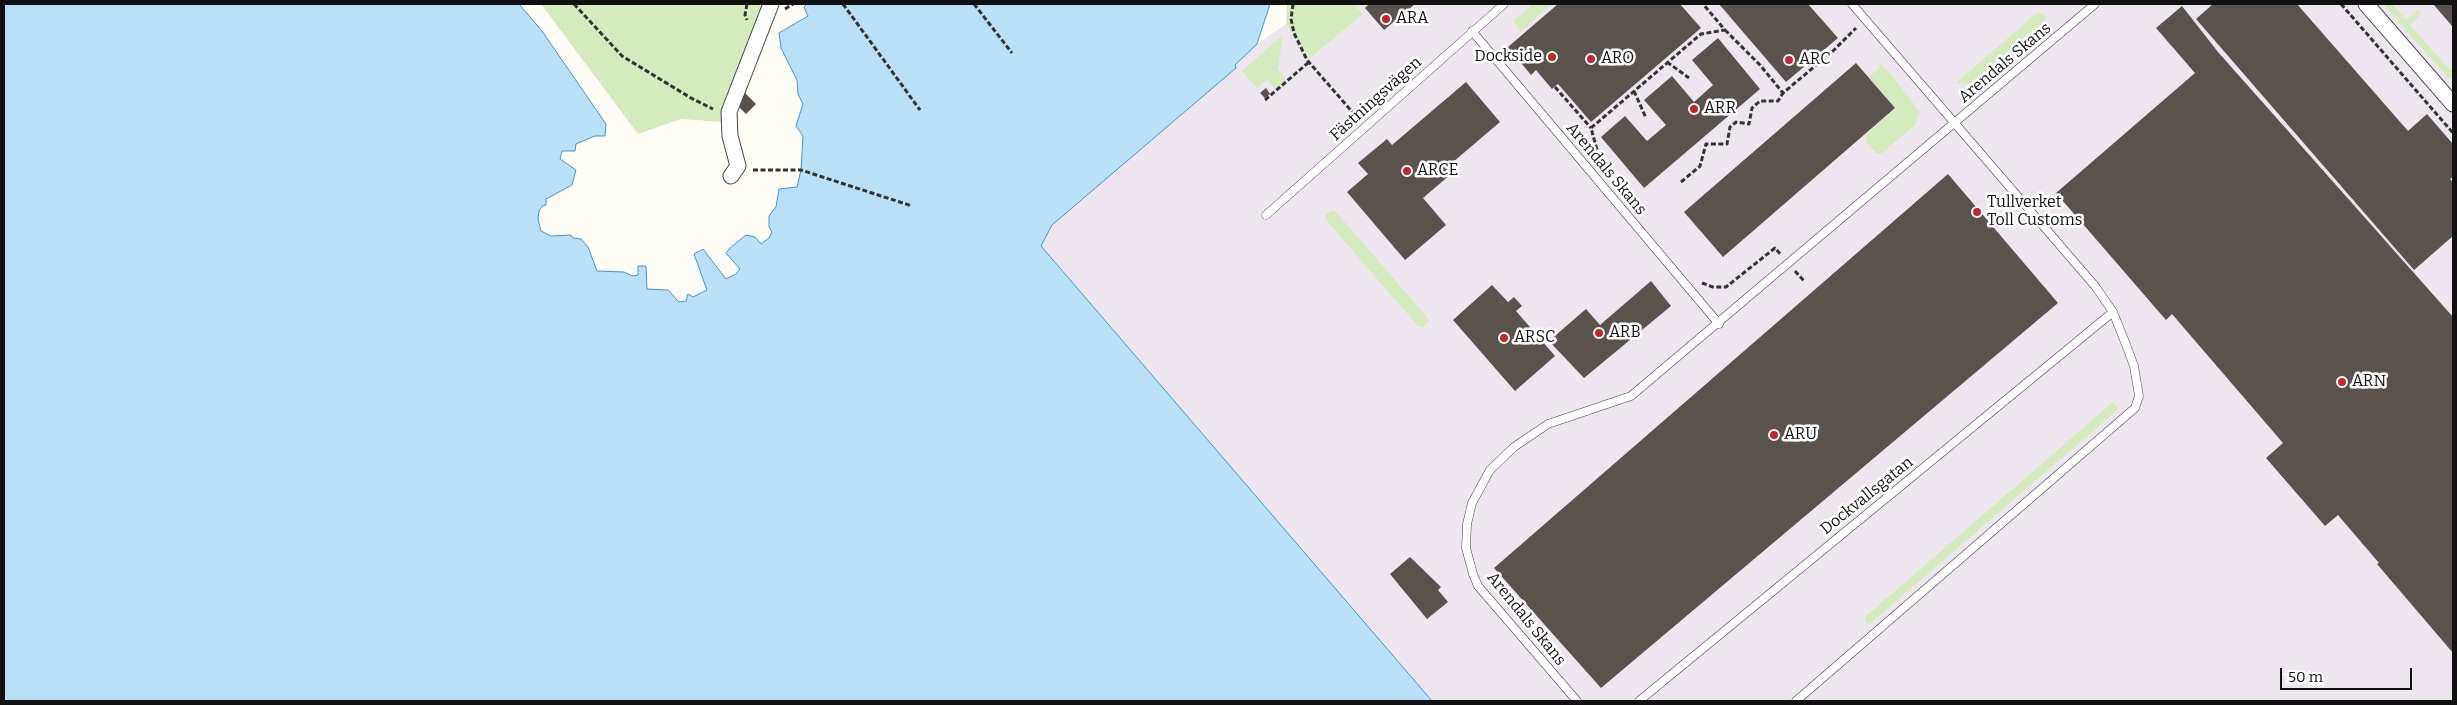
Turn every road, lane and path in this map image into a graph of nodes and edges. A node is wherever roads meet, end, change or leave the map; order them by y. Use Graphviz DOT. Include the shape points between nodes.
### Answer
graph roads {
  1 [pos="574,4"];
  2 [pos="771,4"];
  3 [pos="843,4"];
  4 [pos="974,4"];
  5 [pos="1293,4"];
  6 [pos="1504,4"];
  7 [pos="1703,4"];
  8 [pos="1852,4"];
  9 [pos="2095,4"];
  10 [pos="2341,4"];
  11 [pos="2366,4"];
  12 [pos="1855,27"];
  13 [pos="1725,30"];
  14 [pos="1472,31"];
  15 [pos="1012,53"];
  16 [pos="1309,62"];
  17 [pos="1667,62"];
  18 [pos="1689,78"];
  19 [pos="1555,87"];
  20 [pos="1634,91"];
  21 [pos="1783,93"];
  22 [pos="1265,100"];
  23 [pos="2453,104"];
  24 [pos="920,110"];
  25 [pos="729,112"];
  26 [pos="1646,118"];
  27 [pos="1955,123"];
  28 [pos="1367,125"];
  29 [pos="1590,128"];
  30 [pos="2453,133"];
  31 [pos="1606,170"];
  32 [pos="734,171"];
  33 [pos="1681,182"];
  34 [pos="912,206"];
  35 [pos="1266,215"];
  36 [pos="1789,264"];
  37 [pos="1698,277"];
  38 [pos="1805,282"];
  39 [pos="2113,312"];
  40 [pos="1719,324"];
  41 [pos="1576,701"];
  42 [pos="1639,701"];
  43 [pos="1796,701"];
  1 -- 25 [label="path" via="622,56 691,98"];
  2 -- 25 [label="street"];
  3 -- 24 [label="path"];
  4 -- 15 [label="path"];
  5 -- 16 [label="path" via="1291,19 1294,33"];
  6 -- 14 [label="lane, Fästningsvägen"];
  7 -- 13 [label="path"];
  8 -- 27 [label="lane, Arendals Skans"];
  9 -- 27 [label="lane, Arendals Skans"];
  10 -- 30 [label="path"];
  11 -- 23 [label="street"];
  12 -- 21 [label="path" via="1857,29"];
  13 -- 17 [label="path" via="1701,34"];
  13 -- 21 [label="path"];
  14 -- 28 [label="lane, Fästningsvägen"];
  14 -- 40 [label="lane, Arendals Skans"];
  16 -- 22 [label="path"];
  16 -- 28 [label="path" via="1355,116"];
  17 -- 18 [label="path"];
  17 -- 20 [label="path"];
  19 -- 29 [label="path"];
  20 -- 26 [label="path"];
  20 -- 29 [label="path"];
  21 -- 33 [label="path" via="1778,101 1760,101 1752,108 1749,124 1736,122 1730,127 1727,144 1706,144 1700,166"];
  25 -- 32 [label="street"];
  27 -- 36 [label="lane, Arendals Skans"];
  27 -- 39 [label="lane"];
  28 -- 35 [label="lane, Fästningsvägen"];
  29 -- 31 [label="path" via="1600,163"];
  32 -- 34 [label="path" via="801,170"];
  36 -- 37 [label="path" via="1775,248 1726,287 1703,284"];
  36 -- 38 [label="path"];
  36 -- 40 [label="lane, Arendals Skans"];
  39 -- 42 [label="lane, Dockvallsgatan"];
  39 -- 43 [label="lane" via="2134,366 2139,396 2135,408"];
  40 -- 41 [label="lane, Arendals Skans" via="1631,396 1560,418 1535,431 1490,470 1472,503 1466,548 1478,586"];
}
